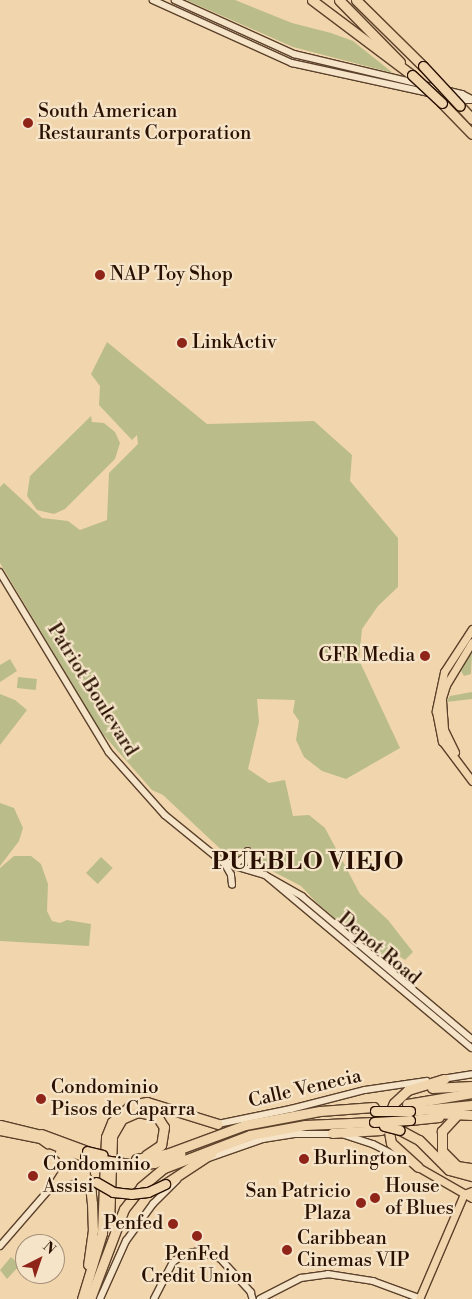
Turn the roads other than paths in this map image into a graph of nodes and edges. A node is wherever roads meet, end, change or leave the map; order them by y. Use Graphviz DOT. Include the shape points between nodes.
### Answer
graph roads {
  1 [pos="153,0"];
  2 [pos="175,0"];
  3 [pos="312,0"];
  4 [pos="339,0"];
  5 [pos="356,0"];
  6 [pos="412,75"];
  7 [pos="472,100"];
  8 [pos="472,119"];
  9 [pos="472,134"];
  10 [pos="0,572"];
  11 [pos="472,629"];
  12 [pos="472,642"];
  13 [pos="472,774"];
  14 [pos="472,781"];
  15 [pos="224,863"];
  16 [pos="240,869"];
  17 [pos="265,875"];
  18 [pos="232,885"];
  19 [pos="472,1039"];
  20 [pos="472,1048"];
  21 [pos="472,1074"];
  22 [pos="444,1079"];
  23 [pos="472,1086"];
  24 [pos="472,1093"];
  25 [pos="400,1096"];
  26 [pos="472,1105"];
  27 [pos="127,1108"];
  28 [pos="409,1112"];
  29 [pos="472,1115"];
  30 [pos="456,1116"];
  31 [pos="376,1117"];
  32 [pos="0,1124"];
  33 [pos="218,1124"];
  34 [pos="234,1128"];
  35 [pos="0,1131"];
  36 [pos="332,1134"];
  37 [pos="40,1137"];
  38 [pos="263,1139"];
  39 [pos="60,1152"];
  40 [pos="108,1152"];
  41 [pos="135,1162"];
  42 [pos="418,1167"];
  43 [pos="81,1168"];
  44 [pos="472,1168"];
  45 [pos="472,1176"];
  46 [pos="53,1185"];
  47 [pos="472,1190"];
  48 [pos="464,1194"];
  49 [pos="472,1198"];
  50 [pos="92,1203"];
  51 [pos="116,1228"];
  52 [pos="0,1246"];
  53 [pos="106,1254"];
  54 [pos="251,1292"];
  55 [pos="85,1298"];
  56 [pos="262,1298"];
  57 [pos="419,1298"];
  58 [pos="96,1299"];
  59 [pos="100,1299"];
  60 [pos="154,1299"];
  61 [pos="253,1299"];
  1 -- 7 [label="street" via="292,62"];
  2 -- 7 [label="street" via="294,54 462,94"];
  3 -- 6 [label="highway"];
  4 -- 6 [label="highway"];
  5 -- 8 [label="highway, bridge"];
  6 -- 9 [label="highway, bridge"];
  10 -- 15 [label="street, Patriot Boulevard" via="109,752 165,815"];
  11 -- 14 [label="main road" via="444,672 436,711 442,741"];
  12 -- 13 [label="main road" via="446,685 441,711 452,748"];
  15 -- 16 [label="street, Patriot Boulevard"];
  15 -- 17 [label="street" via="237,863 246,854 251,864"];
  15 -- 18 [label="street"];
  16 -- 17 [label="street, Depot Road"];
  17 -- 19 [label="street, Depot Road" via="302,896"];
  17 -- 20 [label="street, Depot Road"];
  21 -- 22 [label="street, Calle Venecia"];
  22 -- 25 [label="highway" via="412,1088"];
  22 -- 33 [label="street, Calle Venecia" via="399,1084"];
  23 -- 25 [label="highway" via="421,1089"];
  24 -- 28 [label="highway"];
  25 -- 42 [label="highway" via="388,1115 387,1132 394,1146"];
  26 -- 28 [label="highway"];
  27 -- 33 [label="highway" via="147,1102"];
  27 -- 34 [label="highway" via="148,1106 197,1125"];
  27 -- 40 [label="highway" via="110,1126"];
  28 -- 30 [label="highway"];
  28 -- 31 [label="highway, bridge"];
  28 -- 31 [label="highway"];
  29 -- 30 [label="highway"];
  30 -- 44 [label="highway" via="442,1131 442,1151 457,1166"];
  31 -- 34 [label="highway" via="363,1107 320,1111"];
  31 -- 36 [label="highway"];
  31 -- 41 [label="highway" via="305,1120 223,1137 164,1161"];
  31 -- 45 [label="highway, bridge" via="396,1131 412,1136 453,1172"];
  31 -- 51 [label="highway" via="287,1128 236,1139 186,1158 164,1168 141,1187 124,1209"];
  32 -- 37 [label="main road"];
  34 -- 41 [label="highway" via="169,1153"];
  35 -- 37 [label="main road"];
  36 -- 38 [label="street" via="296,1134"];
  36 -- 42 [label="street" via="373,1144"];
  37 -- 39 [label="main road"];
  37 -- 41 [label="highway, bridge" via="86,1154"];
  38 -- 43 [label="highway, bridge" via="241,1142 214,1152 148,1192 113,1192"];
  38 -- 59 [label="street" via="208,1159 171,1186 126,1241"];
  39 -- 43 [label="highway"];
  39 -- 46 [label="main road" via="65,1167"];
  40 -- 41 [label="highway" via="112,1136 122,1119 138,1112 154,1114 163,1123 164,1140 155,1151"];
  40 -- 53 [label="highway" via="111,1212"];
  40 -- 55 [label="highway" via="102,1233"];
  42 -- 48 [label="main road"];
  43 -- 50 [label="highway" via="90,1185"];
  46 -- 50 [label="highway" via="64,1176 75,1175 85,1185"];
  46 -- 52 [label="main road"];
  47 -- 48 [label="main road"];
  48 -- 49 [label="main road"];
  48 -- 57 [label="main road"];
  50 -- 55 [label="highway"];
  51 -- 53 [label="highway"];
  51 -- 58 [label="highway"];
  53 -- 55 [label="highway"];
  54 -- 56 [label="street"];
  54 -- 60 [label="street" via="221,1258 199,1251 185,1254 173,1262"];
  54 -- 61 [label="street"];
  56 -- 57 [label="street" via="301,1278 328,1274 373,1282"];
}
